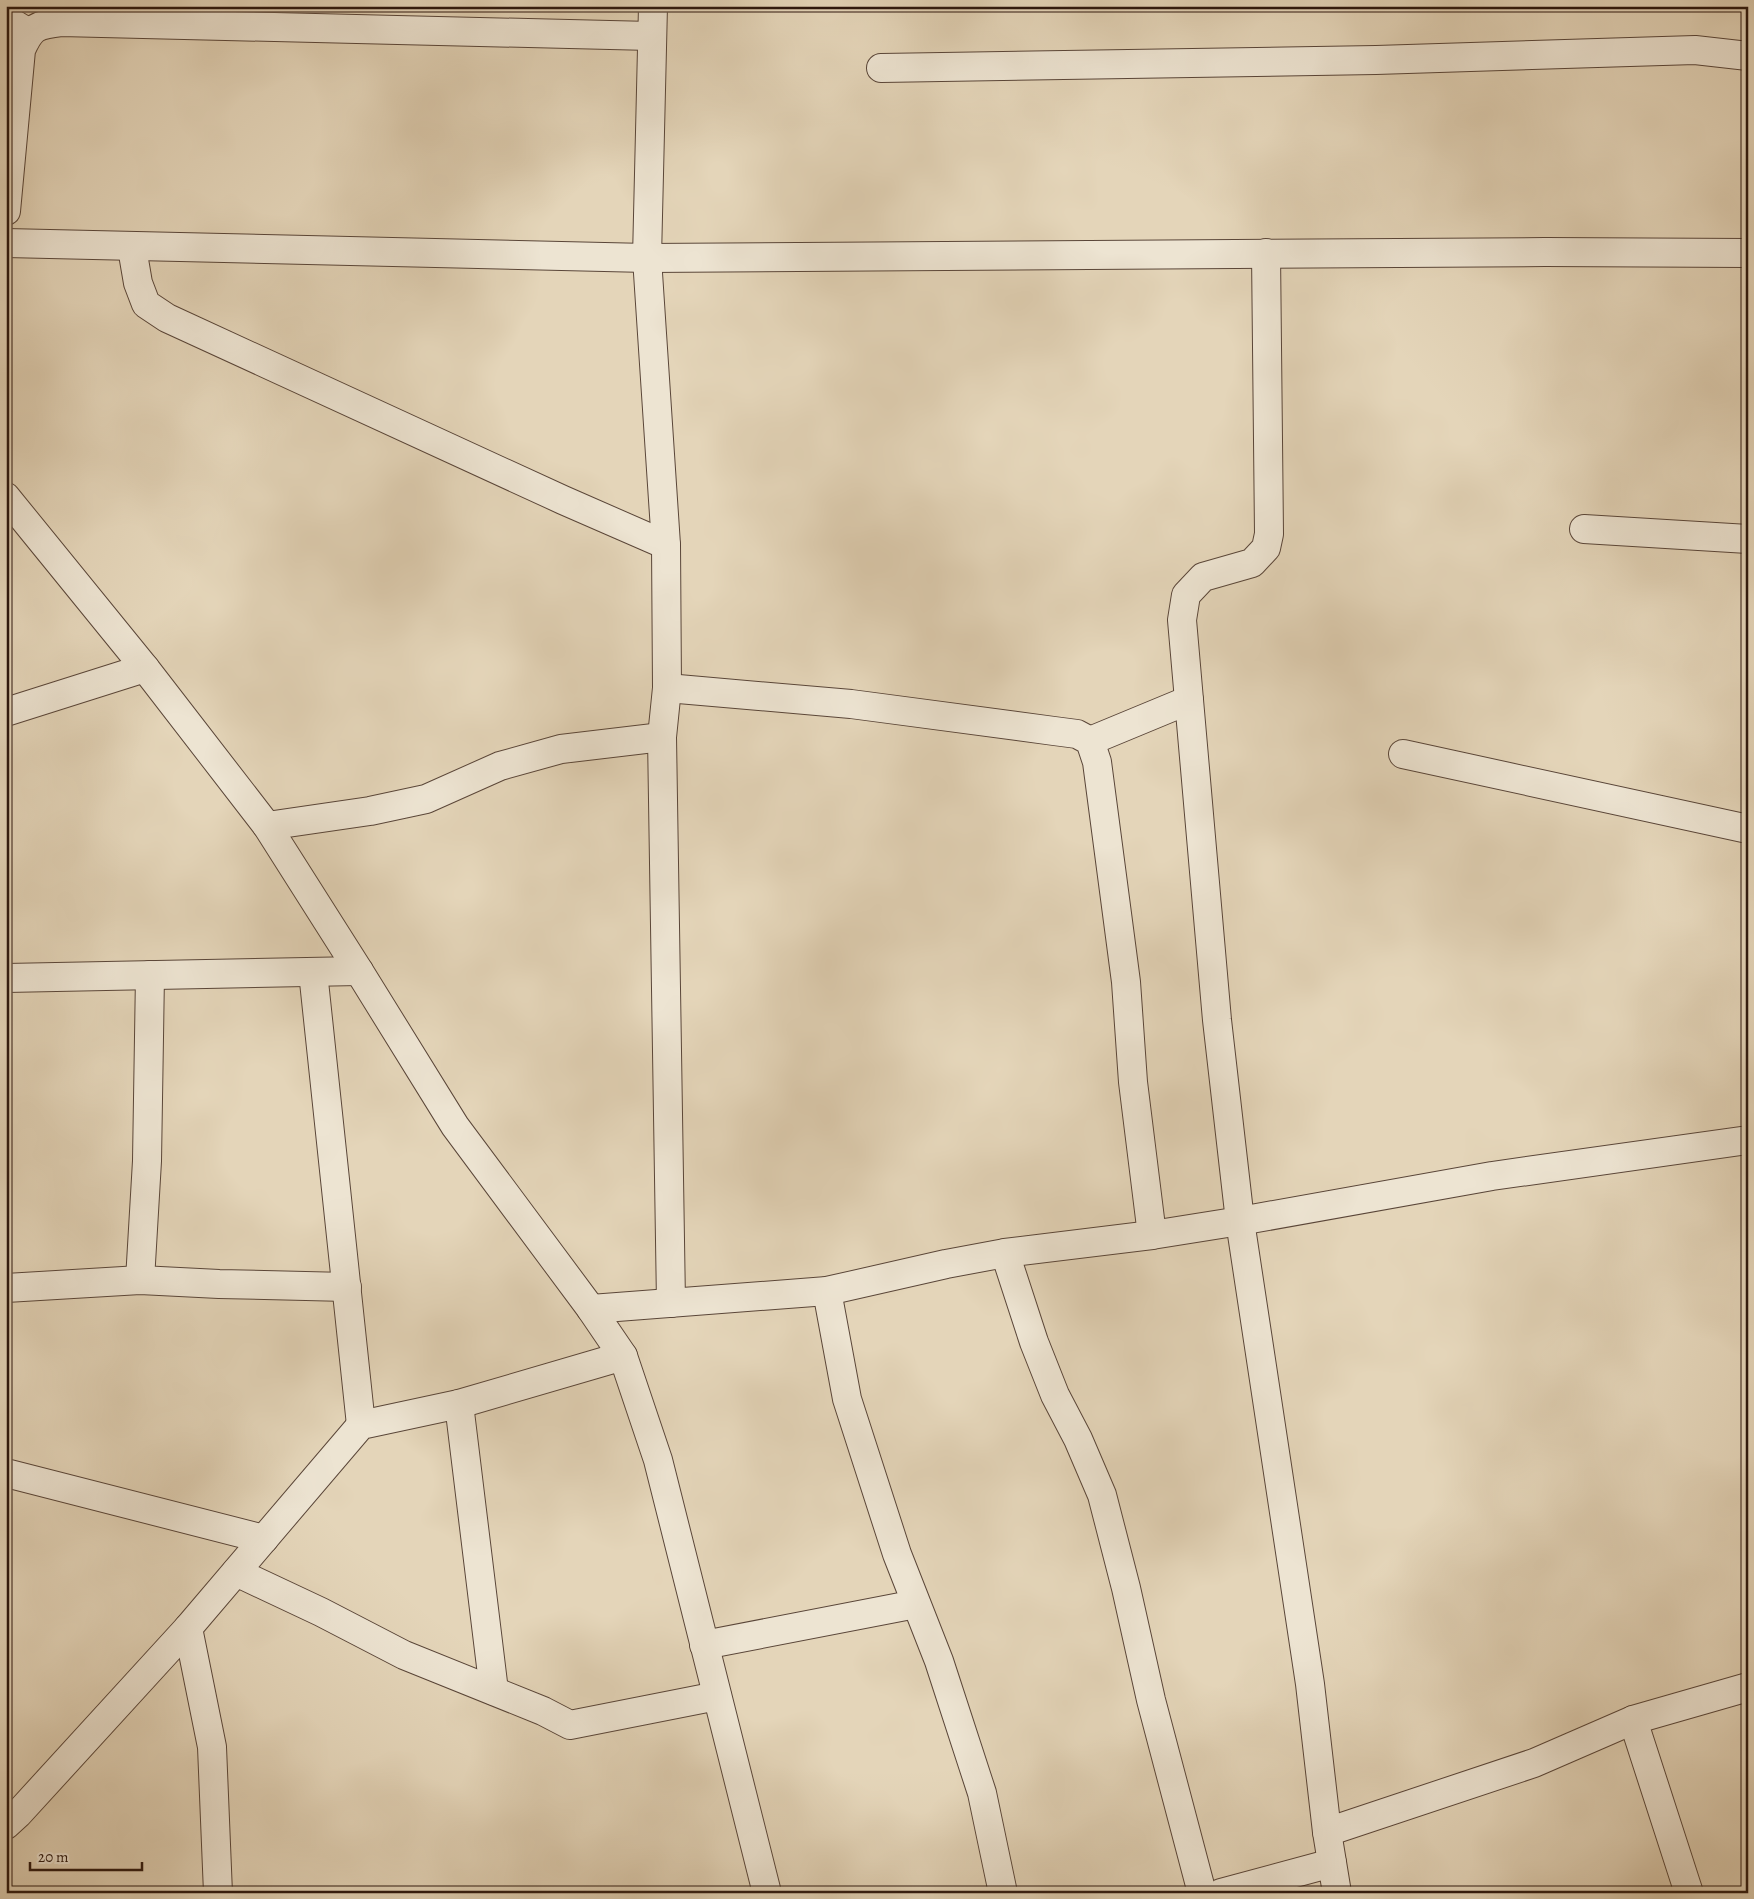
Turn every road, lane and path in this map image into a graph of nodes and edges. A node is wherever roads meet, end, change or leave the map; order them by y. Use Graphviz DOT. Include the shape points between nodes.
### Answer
graph roads {
  1 [pos="653,6"];
  2 [pos="6,19"];
  3 [pos="29,33"];
  4 [pos="651,36"];
  5 [pos="1748,56"];
  6 [pos="881,68"];
  7 [pos="6,211"];
  8 [pos="6,243"];
  9 [pos="132,248"];
  10 [pos="1266,253"];
  11 [pos="1748,253"];
  12 [pos="647,258"];
  13 [pos="6,497"];
  14 [pos="1584,529"];
  15 [pos="1748,539"];
  16 [pos="666,545"];
  17 [pos="145,668"];
  18 [pos="667,688"];
  19 [pos="1189,700"];
  20 [pos="6,712"];
  21 [pos="662,737"];
  22 [pos="1090,741"];
  23 [pos="1403,754"];
  24 [pos="267,826"];
  25 [pos="1748,829"];
  26 [pos="359,971"];
  27 [pos="313,972"];
  28 [pos="150,975"];
  29 [pos="6,978"];
  30 [pos="1748,1140"];
  31 [pos="1240,1221"];
  32 [pos="1152,1235"];
  33 [pos="1005,1253"];
  34 [pos="140,1280"];
  35 [pos="347,1287"];
  36 [pos="6,1288"];
  37 [pos="826,1291"];
  38 [pos="671,1303"];
  39 [pos="591,1309"];
  40 [pos="623,1356"];
  41 [pos="459,1404"];
  42 [pos="361,1425"];
  43 [pos="6,1473"];
  44 [pos="264,1539"];
  45 [pos="236,1572"];
  46 [pos="916,1604"];
  47 [pos="188,1628"];
  48 [pos="704,1645"];
  49 [pos="1748,1687"];
  50 [pos="494,1691"];
  51 [pos="717,1696"];
  52 [pos="1633,1720"];
  53 [pos="6,1825"];
  54 [pos="1327,1832"];
  55 [pos="1332,1863"];
  56 [pos="218,1893"];
  57 [pos="767,1893"];
  58 [pos="1003,1893"];
  59 [pos="1202,1893"];
  60 [pos="1221,1893"];
  61 [pos="1337,1893"];
  62 [pos="1689,1893"];
  1 -- 4 [label="street"];
  2 -- 3 [label="street"];
  3 -- 4 [label="street" via="44,24 61,22"];
  3 -- 7 [label="street" via="21,50"];
  4 -- 12 [label="street"];
  5 -- 6 [label="street" via="1695,50 1366,60"];
  8 -- 9 [label="street"];
  9 -- 12 [label="street"];
  9 -- 16 [label="street" via="138,283 146,304 167,318"];
  10 -- 11 [label="street"];
  10 -- 12 [label="street"];
  10 -- 19 [label="street" via="1269,534 1266,548 1252,563 1203,577 1186,595 1182,620"];
  12 -- 16 [label="street"];
  13 -- 17 [label="street"];
  14 -- 15 [label="street"];
  16 -- 18 [label="street"];
  17 -- 20 [label="street"];
  17 -- 24 [label="street"];
  18 -- 21 [label="street"];
  18 -- 22 [label="street" via="851,704 1077,734"];
  19 -- 22 [label="street"];
  19 -- 31 [label="street" via="1217,1020"];
  21 -- 24 [label="street" via="561,750 500,766 426,799"];
  21 -- 38 [label="street"];
  22 -- 32 [label="street" via="1097,762 1126,982 1133,1082"];
  23 -- 25 [label="street"];
  24 -- 26 [label="street"];
  26 -- 27 [label="street"];
  26 -- 39 [label="street" via="455,1126"];
  27 -- 28 [label="street"];
  27 -- 35 [label="street"];
  28 -- 29 [label="street"];
  28 -- 34 [label="street"];
  30 -- 31 [label="street" via="1492,1176"];
  31 -- 32 [label="street"];
  31 -- 54 [label="street" via="1310,1684"];
  32 -- 33 [label="street"];
  33 -- 37 [label="street"];
  33 -- 59 [label="street" via="1055,1395 1102,1495"];
  34 -- 35 [label="street"];
  34 -- 36 [label="street"];
  35 -- 42 [label="street"];
  37 -- 38 [label="street"];
  37 -- 46 [label="street" via="848,1398"];
  38 -- 39 [label="street"];
  39 -- 40 [label="street"];
  40 -- 41 [label="street"];
  40 -- 48 [label="street" via="658,1460"];
  41 -- 42 [label="street"];
  41 -- 50 [label="street"];
  42 -- 44 [label="street"];
  43 -- 44 [label="street"];
  44 -- 45 [label="street"];
  45 -- 47 [label="street"];
  45 -- 50 [label="street" via="404,1655"];
  46 -- 48 [label="street"];
  46 -- 58 [label="street" via="939,1661 982,1793"];
  47 -- 53 [label="street"];
  47 -- 56 [label="street" via="212,1747"];
  48 -- 51 [label="street"];
  49 -- 52 [label="street"];
  50 -- 51 [label="street" via="570,1725"];
  51 -- 57 [label="street"];
  52 -- 54 [label="street" via="1534,1763"];
  52 -- 62 [label="street"];
  54 -- 55 [label="street"];
  55 -- 60 [label="street"];
  55 -- 61 [label="street"];
}
